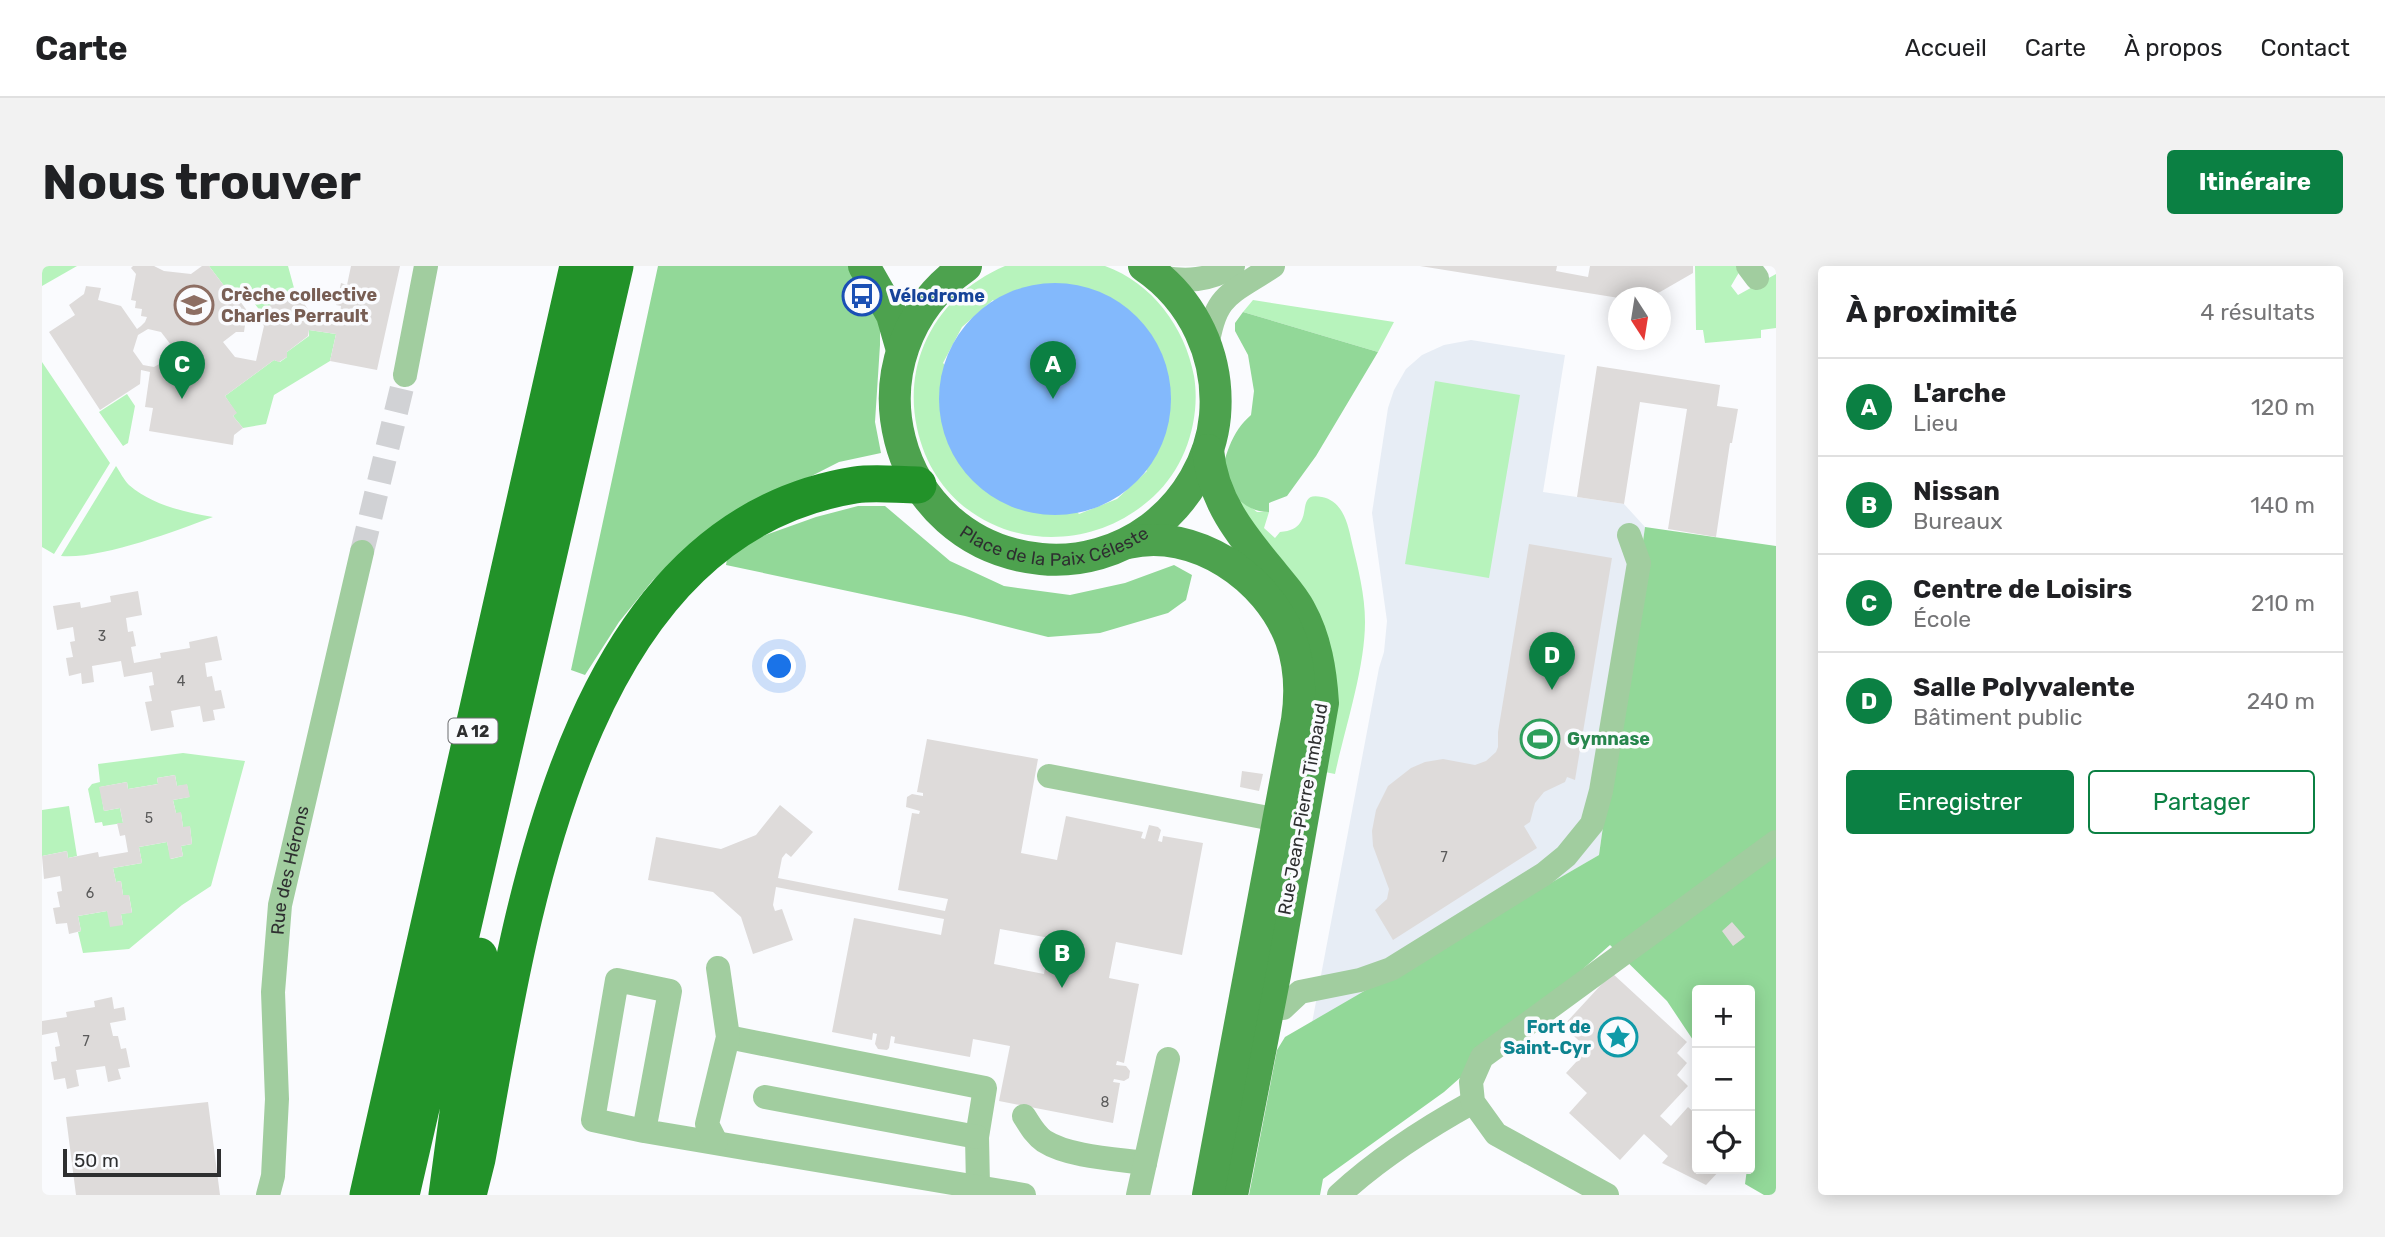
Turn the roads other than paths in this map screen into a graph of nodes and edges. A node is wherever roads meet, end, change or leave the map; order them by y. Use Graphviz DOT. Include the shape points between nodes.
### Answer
graph roads {
  1 [pos="426,266"];
  2 [pos="579,266"];
  3 [pos="615,266"];
  4 [pos="864,266"];
  5 [pos="966,266"];
  6 [pos="1233,266"];
  7 [pos="1270,267"];
  8 [pos="1152,271"];
  9 [pos="1207,348"];
  10 [pos="902,350"];
  11 [pos="405,375"];
  12 [pos="1208,450"];
  13 [pos="918,485"];
  14 [pos="1629,535"];
  15 [pos="1126,543"];
  16 [pos="362,552"];
  17 [pos="1049,776"];
  18 [pos="1279,820"];
  19 [pos="1776,842"];
  20 [pos="469,900"];
  21 [pos="718,968"];
  22 [pos="1275,979"];
  23 [pos="1256,1008"];
  24 [pos="728,1037"];
  25 [pos="1168,1059"];
  26 [pos="765,1097"];
  27 [pos="1474,1101"];
  28 [pos="1024,1116"];
  29 [pos="644,1130"];
  30 [pos="976,1137"];
  31 [pos="716,1142"];
  32 [pos="1145,1163"];
  33 [pos="978,1186"];
  34 [pos="268,1195"];
  35 [pos="368,1195"];
  36 [pos="401,1195"];
  37 [pos="447,1195"];
  38 [pos="468,1195"];
  39 [pos="1024,1195"];
  40 [pos="1138,1195"];
  41 [pos="1208,1195"];
  42 [pos="1232,1195"];
  43 [pos="1339,1195"];
  44 [pos="1607,1195"];
  1 -- 11 [label="street"];
  2 -- 35 [label="highway, A 12"];
  3 -- 20 [label="highway, A 12"];
  4 -- 10 [label="main road" via="892,315"];
  5 -- 10 [label="main road, Place de la Paix Céleste" via="925,305"];
  6 -- 8 [label="street" via="1195,280"];
  7 -- 9 [label="street" via="1219,304"];
  8 -- 9 [label="main road, Place de la Paix Céleste" via="1189,310"];
  9 -- 12 [label="main road, Place de la Paix Céleste" via="1216,396"];
  10 -- 13 [label="main road, Place de la Paix Céleste" via="895,380 895,416 903,452"];
  12 -- 15 [label="main road, Place de la Paix Céleste" via="1176,505 1157,524"];
  12 -- 22 [label="main road, Rue Jean-Pierre Timbaud" via="1214,483 1231,519 1303,616 1315,644 1322,685 1321,715"];
  13 -- 15 [label="main road, Place de la Paix Céleste" via="962,531 1011,554 1065,560"];
  13 -- 38 [label="highway" via="854,485 805,498 749,523 682,578 631,640 575,751 544,839 523,913"];
  14 -- 22 [label="street" via="1639,563 1601,791 1583,838 1544,874 1391,969 1360,980"];
  15 -- 18 [label="main road, Rue Jean-Pierre Timbaud" via="1153,538 1206,551 1244,575 1280,618 1296,656 1300,701"];
  16 -- 34 [label="street, Rue des Hérons" via="280,905 273,992 277,1099"];
  17 -- 18 [label="street"];
  18 -- 22 [label="main road, Rue Jean-Pierre Timbaud"];
  19 -- 27 [label="street" via="1482,1057 1471,1082"];
  20 -- 36 [label="highway, A 12"];
  20 -- 37 [label="highway" via="481,945"];
  21 -- 24 [label="street"];
  22 -- 23 [label="main road, Rue Jean-Pierre Timbaud"];
  22 -- 23 [label="street" via="1283,1008"];
  23 -- 41 [label="main road, Rue Jean-Pierre Timbaud"];
  23 -- 42 [label="main road, Rue Jean-Pierre Timbaud"];
  24 -- 30 [label="street" via="985,1087"];
  24 -- 31 [label="street" via="707,1124"];
  25 -- 32 [label="street"];
  26 -- 30 [label="street"];
  27 -- 43 [label="street" via="1362,1174"];
  27 -- 44 [label="street" via="1496,1134"];
  28 -- 32 [label="street" via="1033,1132 1059,1148"];
  29 -- 29 [label="street" via="593,1120 617,980 670,991"];
  29 -- 31 [label="street"];
  30 -- 33 [label="street"];
  31 -- 33 [label="street"];
  32 -- 40 [label="street"];
  33 -- 39 [label="street"];
}
